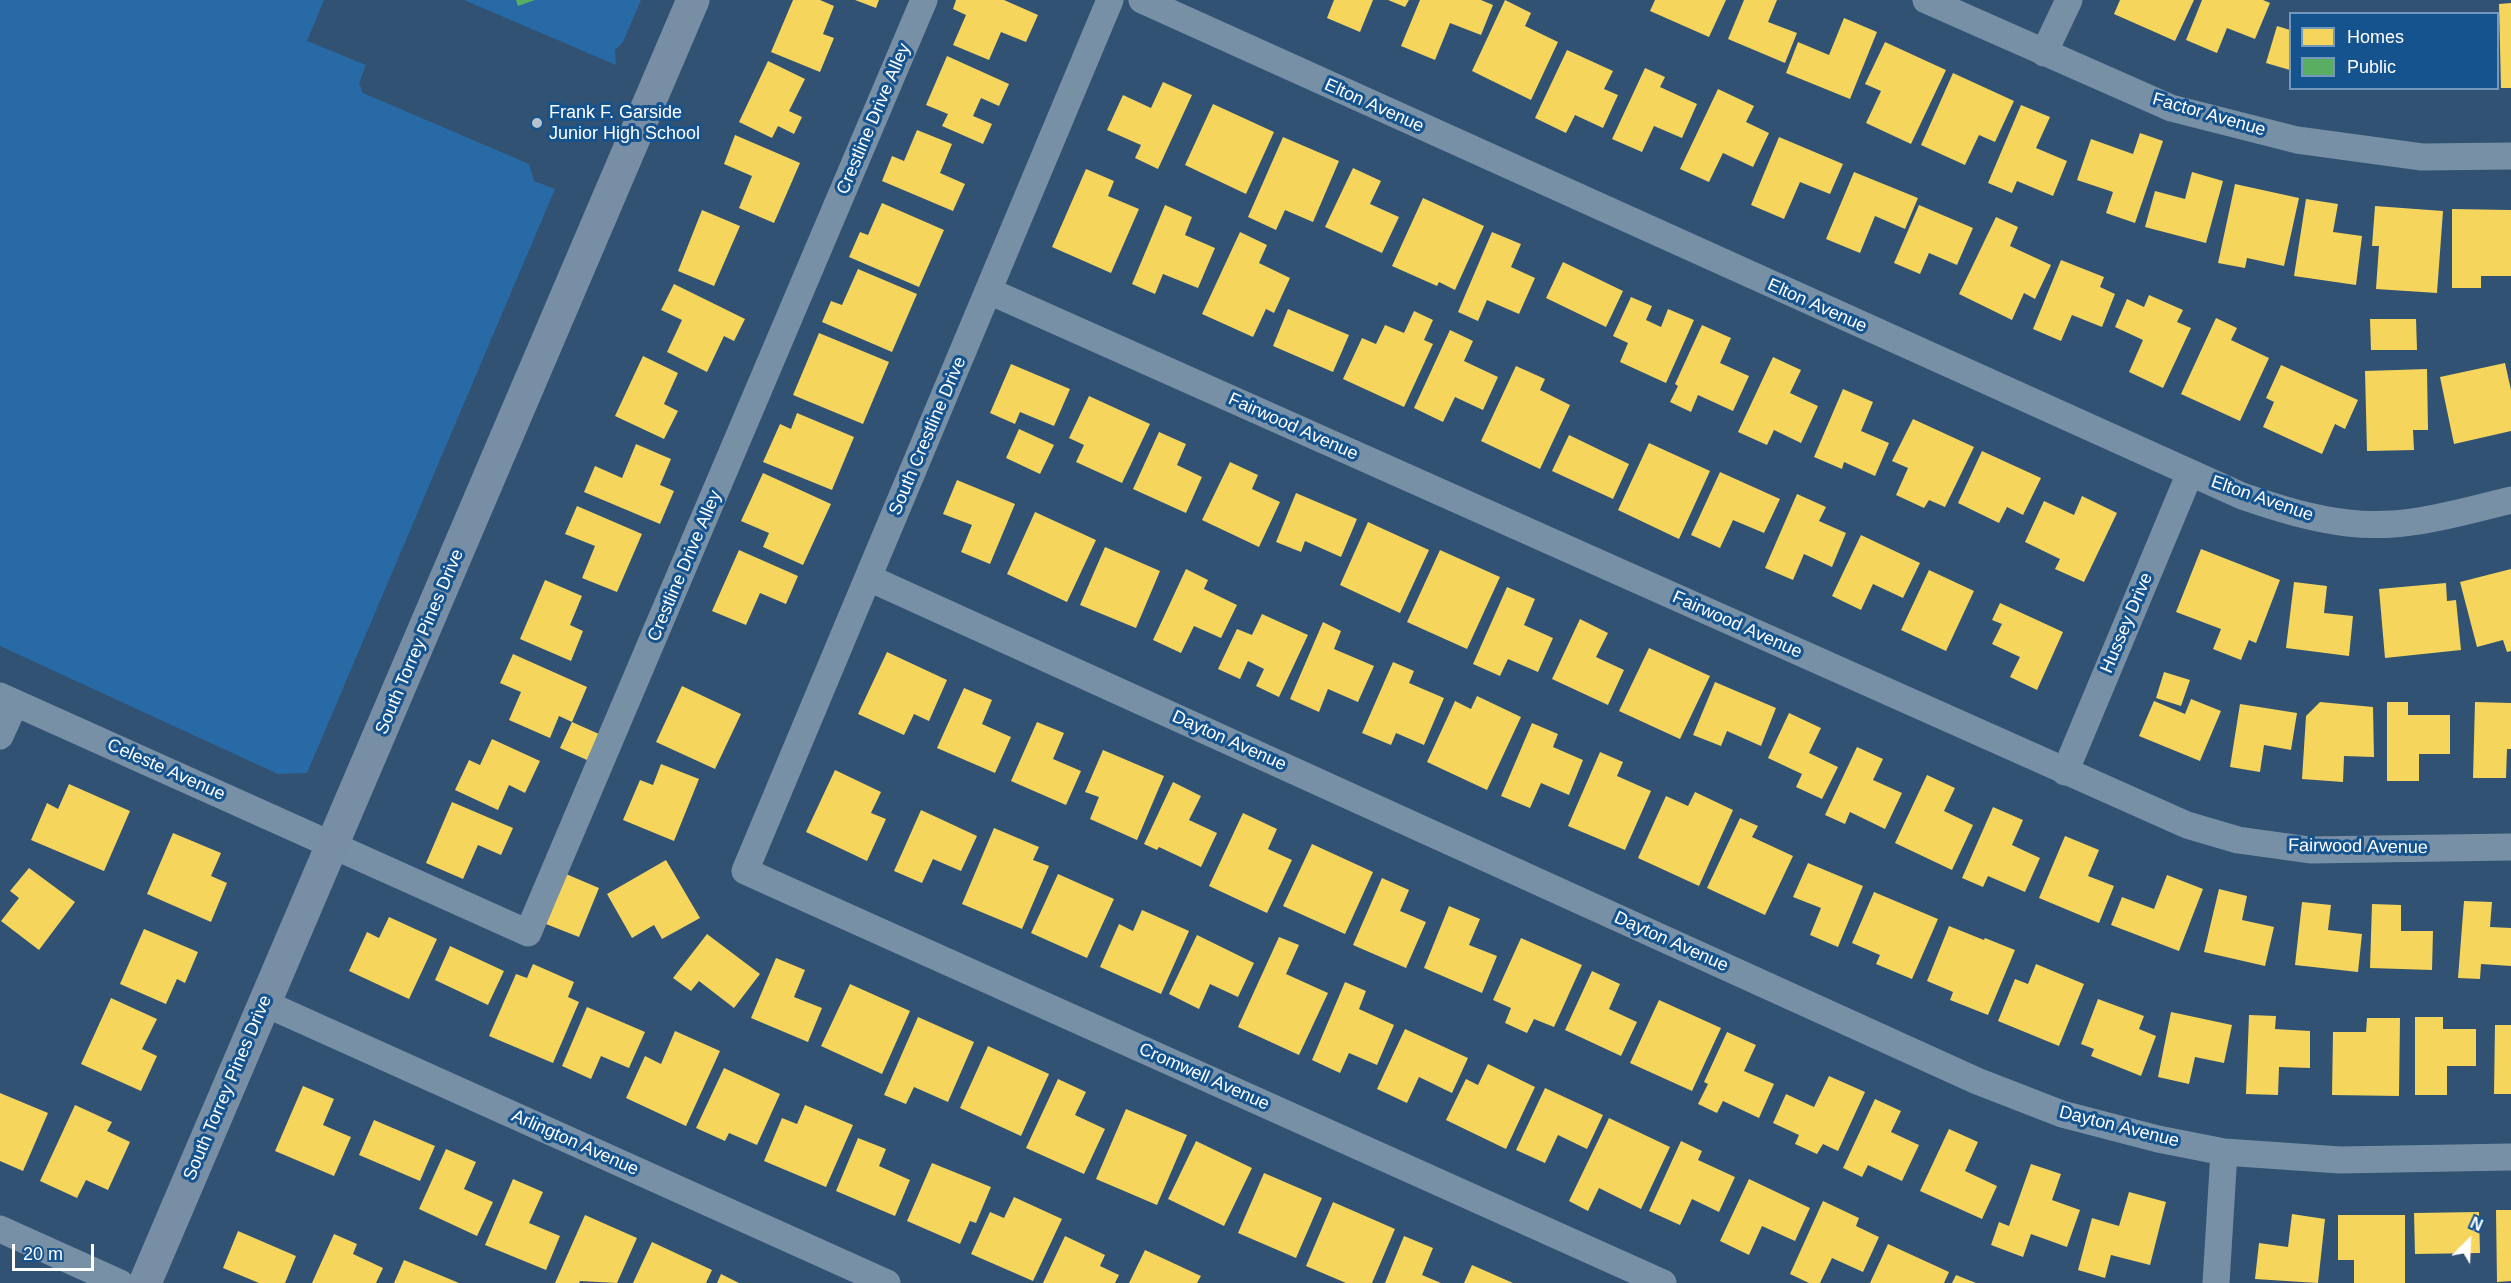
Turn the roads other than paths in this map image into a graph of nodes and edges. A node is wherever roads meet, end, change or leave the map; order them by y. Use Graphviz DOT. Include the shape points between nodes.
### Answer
graph roads {
  1 [pos="693,0"];
  2 [pos="924,0"];
  3 [pos="1110,0"];
  4 [pos="1142,0"];
  5 [pos="1926,0"];
  6 [pos="2069,0"];
  7 [pos="2044,53"];
  8 [pos="2511,156"];
  9 [pos="989,291"];
  10 [pos="2190,473"];
  11 [pos="2511,500"];
  12 [pos="869,578"];
  13 [pos="8,699"];
  14 [pos="0,736"];
  15 [pos="2065,772"];
  16 [pos="331,845"];
  17 [pos="2511,847"];
  18 [pos="745,871"];
  19 [pos="264,1003"];
  20 [pos="2224,1152"];
  21 [pos="2511,1157"];
  22 [pos="0,1228"];
  23 [pos="120,1283"];
  24 [pos="145,1283"];
  25 [pos="887,1283"];
  26 [pos="1663,1283"];
  27 [pos="2216,1283"];
  1 -- 16 [label="main road, South Torrey Pines Drive"];
  2 -- 16 [label="street, Crestline Drive Alley" via="528,933"];
  3 -- 9 [label="street, South Crestline Drive"];
  4 -- 10 [label="street, Elton Avenue"];
  5 -- 7 [label="street, Factor Avenue"];
  6 -- 7 [label="street"];
  7 -- 8 [label="street, Factor Avenue" via="2171,108 2297,140 2422,158"];
  9 -- 12 [label="street, South Crestline Drive"];
  9 -- 15 [label="street, Fairwood Avenue"];
  10 -- 11 [label="street, Elton Avenue" via="2275,507 2350,524 2408,522"];
  10 -- 15 [label="street, Hussey Drive"];
  12 -- 18 [label="street, South Crestline Drive"];
  12 -- 20 [label="street, Dayton Avenue" via="1977,1081 2062,1114"];
  13 -- 14 [label="street"];
  13 -- 16 [label="street, Celeste Avenue"];
  15 -- 17 [label="street, Fairwood Avenue" via="2187,825 2238,840 2310,850"];
  16 -- 19 [label="main road, South Torrey Pines Drive"];
  18 -- 26 [label="street, Cromwell Avenue"];
  19 -- 24 [label="main road, South Torrey Pines Drive"];
  19 -- 25 [label="street, Arlington Avenue"];
  20 -- 21 [label="street, Dayton Avenue" via="2340,1160"];
  20 -- 27 [label="street"];
  22 -- 23 [label="street"];
}
